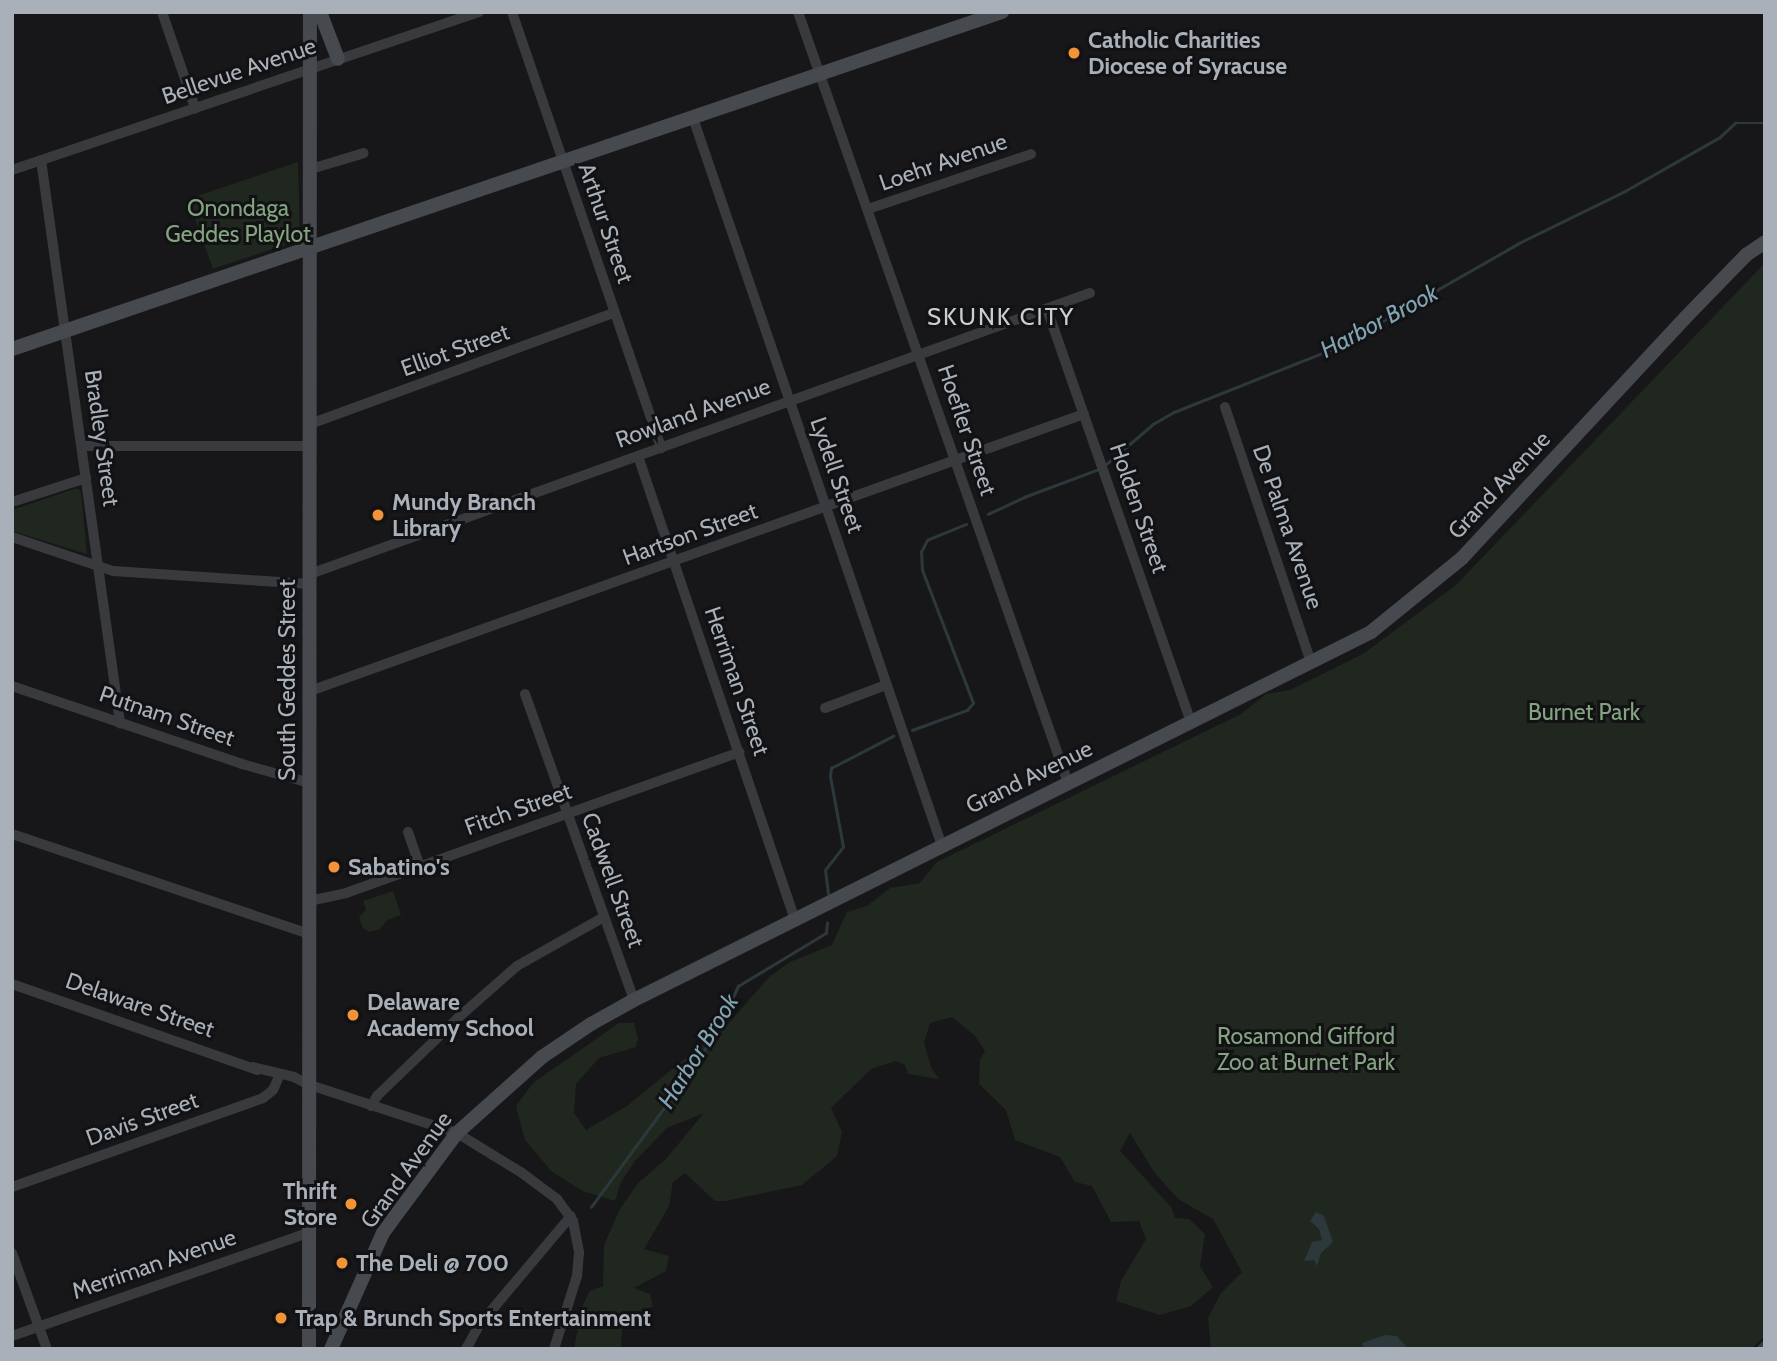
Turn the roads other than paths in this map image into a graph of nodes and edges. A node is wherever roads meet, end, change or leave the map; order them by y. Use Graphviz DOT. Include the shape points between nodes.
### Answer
graph roads {
  1 [pos="162,12"];
  2 [pos="310,12"];
  3 [pos="320,12"];
  4 [pos="479,12"];
  5 [pos="512,12"];
  6 [pos="798,12"];
  7 [pos="1002,12"];
  8 [pos="338,59"];
  9 [pos="311,68"];
  10 [pos="820,74"];
  11 [pos="195,108"];
  12 [pos="693,118"];
  13 [pos="364,153"];
  14 [pos="1031,154"];
  15 [pos="41,160"];
  16 [pos="563,162"];
  17 [pos="311,169"];
  18 [pos="12,170"];
  19 [pos="868,209"];
  20 [pos="1765,242"];
  21 [pos="310,248"];
  22 [pos="1090,293"];
  23 [pos="1047,309"];
  24 [pos="614,313"];
  25 [pos="65,331"];
  26 [pos="12,349"];
  27 [pos="919,355"];
  28 [pos="789,401"];
  29 [pos="1225,407"];
  30 [pos="1084,414"];
  31 [pos="310,424"];
  32 [pos="82,446"];
  33 [pos="310,446"];
  34 [pos="661,447"];
  35 [pos="638,456"];
  36 [pos="955,460"];
  37 [pos="86,478"];
  38 [pos="12,502"];
  39 [pos="826,507"];
  40 [pos="12,537"];
  41 [pos="674,561"];
  42 [pos="99,567"];
  43 [pos="310,579"];
  44 [pos="1311,662"];
  45 [pos="886,685"];
  46 [pos="12,686"];
  47 [pos="310,691"];
  48 [pos="525,694"];
  49 [pos="825,708"];
  50 [pos="1191,722"];
  51 [pos="120,723"];
  52 [pos="739,752"];
  53 [pos="310,783"];
  54 [pos="1068,783"];
  55 [pos="567,814"];
  56 [pos="408,831"];
  57 [pos="12,834"];
  58 [pos="942,846"];
  59 [pos="420,866"];
  60 [pos="309,901"];
  61 [pos="604,917"];
  62 [pos="795,919"];
  63 [pos="309,933"];
  64 [pos="12,984"];
  65 [pos="634,1000"];
  66 [pos="253,1067"];
  67 [pos="278,1079"];
  68 [pos="310,1085"];
  69 [pos="371,1106"];
  70 [pos="457,1133"];
  71 [pos="12,1187"];
  72 [pos="571,1216"];
  73 [pos="310,1232"];
  74 [pos="12,1253"];
  75 [pos="345,1323"];
  76 [pos="39,1327"];
  77 [pos="12,1336"];
  78 [pos="47,1349"];
  79 [pos="309,1349"];
  80 [pos="331,1349"];
  81 [pos="340,1349"];
  82 [pos="466,1349"];
  83 [pos="554,1349"];
  1 -- 11 [label="street"];
  2 -- 9 [label="street, South Geddes Street"];
  3 -- 8 [label="street"];
  4 -- 8 [label="street, Bellevue Avenue"];
  5 -- 16 [label="street, Arthur Street"];
  6 -- 10 [label="street, Hoefler Street"];
  7 -- 10 [label="street"];
  8 -- 9 [label="street, Bellevue Avenue"];
  9 -- 11 [label="street, Bellevue Avenue"];
  9 -- 17 [label="street, South Geddes Street"];
  10 -- 12 [label="street"];
  10 -- 19 [label="street, Hoefler Street"];
  11 -- 15 [label="street, Bellevue Avenue"];
  12 -- 16 [label="street"];
  12 -- 28 [label="street, Lydell Street"];
  13 -- 17 [label="street"];
  14 -- 19 [label="street, Loehr Avenue"];
  15 -- 18 [label="street, Bellevue Avenue"];
  15 -- 25 [label="street, Bradley Street"];
  16 -- 21 [label="street"];
  16 -- 24 [label="street, Arthur Street"];
  17 -- 21 [label="street, South Geddes Street"];
  19 -- 27 [label="street, Hoefler Street"];
  20 -- 44 [label="street, Grand Avenue" via="1746,255 1685,318 1462,558 1371,632"];
  21 -- 25 [label="street"];
  21 -- 31 [label="street, South Geddes Street"];
  22 -- 23 [label="street, Rowland Avenue"];
  23 -- 27 [label="street, Rowland Avenue"];
  23 -- 30 [label="street, Holden Street"];
  24 -- 31 [label="street, Elliot Street"];
  24 -- 34 [label="street, Arthur Street"];
  25 -- 26 [label="street"];
  25 -- 32 [label="street, Bradley Street"];
  27 -- 28 [label="street, Rowland Avenue"];
  27 -- 36 [label="street, Hoefler Street"];
  28 -- 34 [label="street, Rowland Avenue"];
  28 -- 39 [label="street, Lydell Street"];
  29 -- 44 [label="street, De Palma Avenue"];
  30 -- 36 [label="street, Hartson Street"];
  30 -- 50 [label="street, Holden Street"];
  31 -- 33 [label="street, South Geddes Street"];
  32 -- 33 [label="street"];
  32 -- 37 [label="street, Bradley Street"];
  33 -- 43 [label="street, South Geddes Street"];
  34 -- 35 [label="street, Rowland Avenue"];
  35 -- 41 [label="street, Herriman Street"];
  35 -- 43 [label="street, Rowland Avenue"];
  36 -- 39 [label="street, Hartson Street"];
  36 -- 54 [label="street, Hoefler Street"];
  37 -- 38 [label="street"];
  37 -- 42 [label="street, Bradley Street"];
  39 -- 41 [label="street, Hartson Street"];
  39 -- 45 [label="street, Lydell Street"];
  40 -- 42 [label="street, Rowland Avenue"];
  41 -- 47 [label="street, Hartson Street"];
  41 -- 52 [label="street, Herriman Street"];
  42 -- 43 [label="street, Rowland Avenue"];
  42 -- 51 [label="street, Bradley Street"];
  43 -- 47 [label="street, South Geddes Street"];
  44 -- 50 [label="street, Grand Avenue"];
  45 -- 49 [label="street"];
  45 -- 58 [label="street, Lydell Street"];
  46 -- 51 [label="street, Putnam Street"];
  47 -- 53 [label="street, South Geddes Street"];
  48 -- 55 [label="street, Cadwell Street"];
  50 -- 54 [label="street, Grand Avenue"];
  51 -- 53 [label="street, Putnam Street"];
  52 -- 55 [label="street, Fitch Street"];
  52 -- 62 [label="street, Herriman Street"];
  53 -- 60 [label="street, South Geddes Street"];
  54 -- 58 [label="street, Grand Avenue"];
  55 -- 59 [label="street, Fitch Street"];
  55 -- 61 [label="street, Cadwell Street"];
  56 -- 59 [label="street"];
  57 -- 63 [label="street"];
  58 -- 62 [label="street, Grand Avenue"];
  59 -- 60 [label="street, Fitch Street"];
  60 -- 63 [label="street, South Geddes Street"];
  61 -- 65 [label="street, Cadwell Street"];
  61 -- 69 [label="street" via="517,966 458,1017"];
  62 -- 65 [label="street, Grand Avenue"];
  63 -- 68 [label="street, South Geddes Street"];
  64 -- 66 [label="street, Delaware Street"];
  65 -- 70 [label="street, Grand Avenue" via="542,1057"];
  66 -- 67 [label="street, Delaware Street"];
  66 -- 68 [label="street, Delaware Street"];
  67 -- 68 [label="street, Delaware Street"];
  67 -- 71 [label="street, Davis Street" via="262,1098"];
  68 -- 69 [label="street, Delaware Street"];
  68 -- 73 [label="street, South Geddes Street"];
  69 -- 70 [label="street, Delaware Street"];
  70 -- 72 [label="street, Delaware Street" via="522,1172 558,1199"];
  70 -- 75 [label="street, Grand Avenue" via="383,1233"];
  72 -- 82 [label="street" via="488,1314"];
  72 -- 83 [label="street" via="579,1243 578,1264"];
  73 -- 76 [label="street, Merriman Avenue"];
  73 -- 79 [label="street, South Geddes Street"];
  74 -- 76 [label="street"];
  75 -- 80 [label="street, Grand Avenue"];
  75 -- 81 [label="street"];
  76 -- 77 [label="street, Merriman Avenue"];
  76 -- 78 [label="street"];
}
